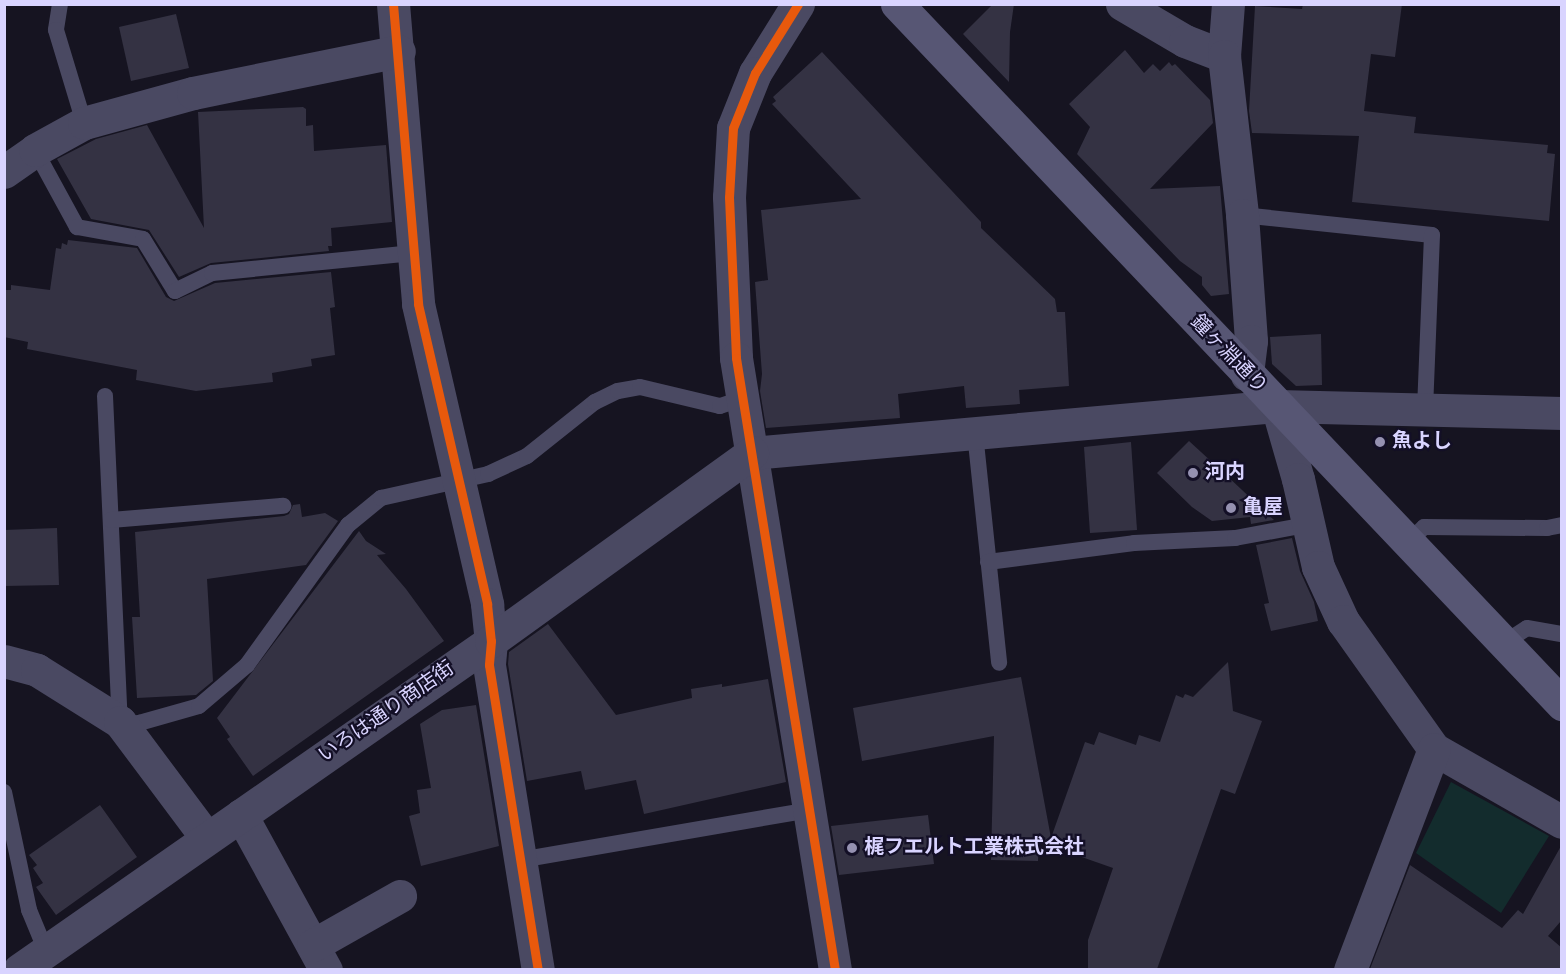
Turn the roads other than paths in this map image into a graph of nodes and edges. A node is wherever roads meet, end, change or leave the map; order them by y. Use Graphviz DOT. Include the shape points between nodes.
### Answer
graph roads {
  1 [pos="60,4"];
  2 [pos="393,4"];
  3 [pos="798,4"];
  4 [pos="897,4"];
  5 [pos="1122,4"];
  6 [pos="1228,4"];
  7 [pos="399,51"];
  8 [pos="1224,56"];
  9 [pos="84,123"];
  10 [pos="35,150"];
  11 [pos="4,172"];
  12 [pos="1242,215"];
  13 [pos="413,253"];
  14 [pos="1247,375"];
  15 [pos="105,396"];
  16 [pos="742,399"];
  17 [pos="1277,406"];
  18 [pos="1425,411"];
  19 [pos="1562,413"];
  20 [pos="975,433"];
  21 [pos="752,453"];
  22 [pos="457,479"];
  23 [pos="283,506"];
  24 [pos="111,520"];
  25 [pos="1306,525"];
  26 [pos="1562,525"];
  27 [pos="1408,542"];
  28 [pos="988,562"];
  29 [pos="1562,634"];
  30 [pos="491,641"];
  31 [pos="1504,643"];
  32 [pos="4,661"];
  33 [pos="999,663"];
  34 [pos="1562,704"];
  35 [pos="124,727"];
  36 [pos="1434,749"];
  37 [pos="4,792"];
  38 [pos="808,810"];
  39 [pos="241,815"];
  40 [pos="1562,822"];
  41 [pos="206,837"];
  42 [pos="520,860"];
  43 [pos="400,896"];
  44 [pos="319,957"];
  45 [pos="51,960"];
  46 [pos="19,969"];
  47 [pos="538,969"];
  48 [pos="835,969"];
  49 [pos="1350,969"];
  1 -- 9 [label="lane" via="56,30"];
  2 -- 7 [label="street"];
  3 -- 16 [label="street" via="755,73 733,128 729,197 736,358"];
  4 -- 14 [label="main road, 鐘ヶ淵通り"];
  5 -- 8 [label="street" via="1185,41"];
  6 -- 8 [label="street"];
  7 -- 9 [label="street" via="192,93"];
  7 -- 13 [label="street"];
  8 -- 12 [label="street"];
  9 -- 10 [label="street"];
  10 -- 11 [label="street"];
  10 -- 13 [label="lane" via="76,227 143,239 175,291 212,273"];
  12 -- 14 [label="street" via="1251,341"];
  12 -- 18 [label="lane" via="1432,235"];
  13 -- 22 [label="street" via="418,304"];
  14 -- 17 [label="main road, 鐘ヶ淵通り"];
  15 -- 24 [label="lane"];
  16 -- 21 [label="street"];
  16 -- 22 [label="lane" via="720,406 640,387 618,391 595,402 527,456 488,474"];
  17 -- 18 [label="street"];
  17 -- 20 [label="street"];
  17 -- 25 [label="street" via="1298,479"];
  17 -- 27 [label="main road, 鐘ヶ淵通り"];
  18 -- 19 [label="street"];
  20 -- 21 [label="street"];
  20 -- 28 [label="lane"];
  21 -- 30 [label="street, いろは通り商店街"];
  21 -- 38 [label="street"];
  22 -- 30 [label="street" via="487,604"];
  22 -- 35 [label="lane" via="381,498 348,525 247,664 199,706"];
  23 -- 24 [label="lane"];
  24 -- 35 [label="lane"];
  25 -- 28 [label="lane" via="1235,538 1134,543"];
  25 -- 36 [label="street" via="1318,567 1343,621"];
  26 -- 27 [label="lane" via="1424,527"];
  27 -- 31 [label="main road, 鐘ヶ淵通り"];
  28 -- 33 [label="lane"];
  29 -- 31 [label="lane" via="1527,628"];
  30 -- 39 [label="street, いろは通り商店街"];
  30 -- 42 [label="street" via="489,664"];
  31 -- 34 [label="main road, 鐘ヶ淵通り"];
  32 -- 35 [label="street" via="37,670"];
  35 -- 41 [label="street"];
  36 -- 40 [label="street"];
  36 -- 49 [label="street"];
  37 -- 45 [label="lane" via="29,910"];
  38 -- 42 [label="lane"];
  38 -- 48 [label="street"];
  39 -- 41 [label="street, いろは通り商店街"];
  39 -- 44 [label="street"];
  41 -- 45 [label="street, いろは通り商店街"];
  42 -- 47 [label="street"];
  43 -- 44 [label="street"];
  45 -- 46 [label="street, いろは通り商店街"];
}
